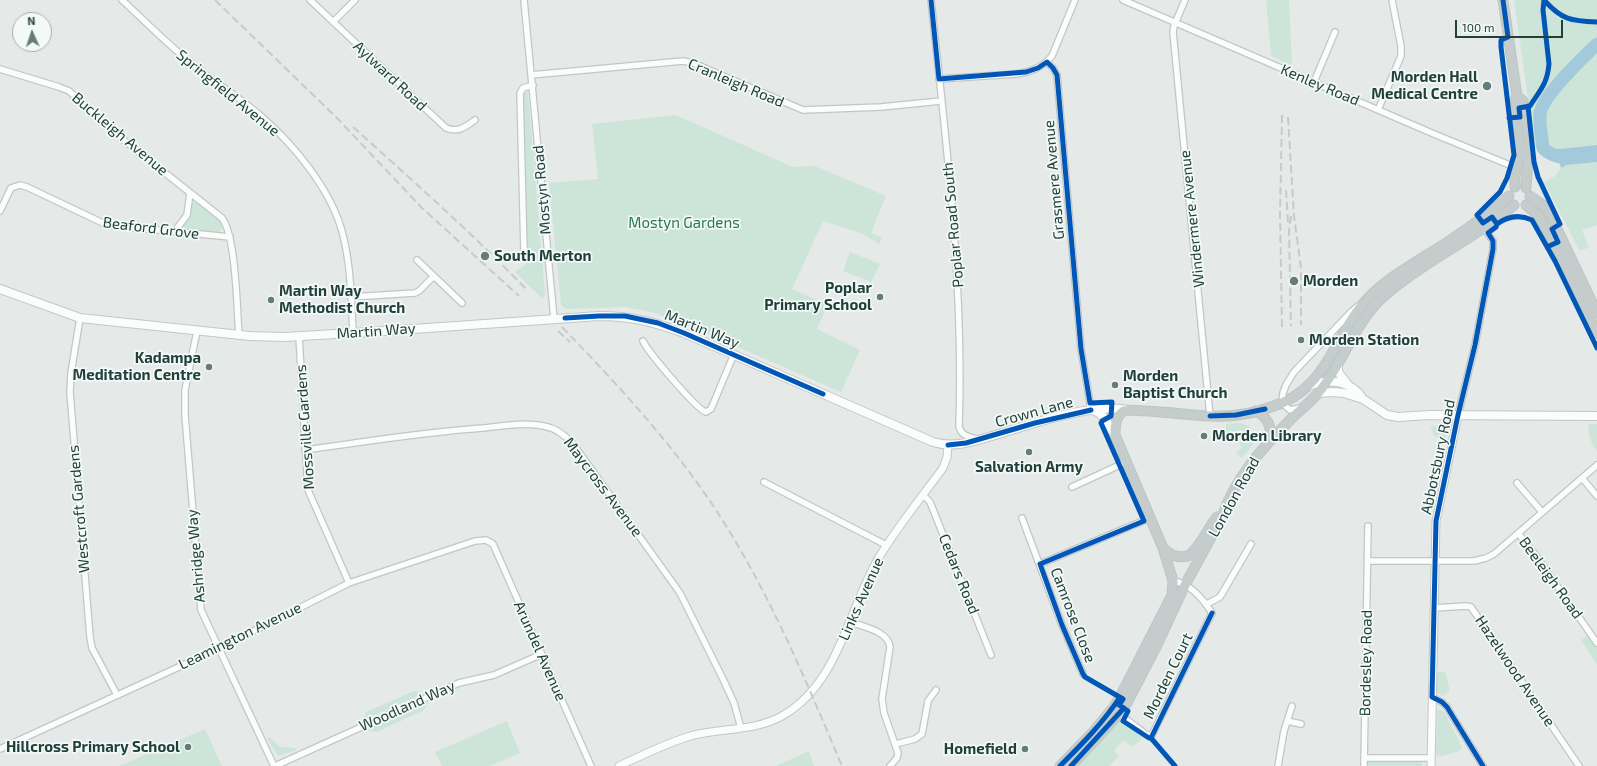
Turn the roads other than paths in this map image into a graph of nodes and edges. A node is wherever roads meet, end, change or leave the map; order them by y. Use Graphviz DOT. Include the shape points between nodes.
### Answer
graph roads {
  1 [pos="122,0"];
  2 [pos="310,0"];
  3 [pos="354,0"];
  4 [pos="524,0"];
  5 [pos="931,0"];
  6 [pos="1075,0"];
  7 [pos="1123,0"];
  8 [pos="1185,0"];
  9 [pos="1392,0"];
  10 [pos="1503,0"];
  11 [pos="333,22"];
  12 [pos="1176,22"];
  13 [pos="1335,32"];
  14 [pos="1047,62"];
  15 [pos="0,69"];
  16 [pos="531,74"];
  17 [pos="939,79"];
  18 [pos="1314,82"];
  19 [pos="533,85"];
  20 [pos="1517,96"];
  21 [pos="941,101"];
  22 [pos="1378,110"];
  23 [pos="475,120"];
  24 [pos="1517,168"];
  25 [pos="1515,187"];
  26 [pos="1528,192"];
  27 [pos="190,193"];
  28 [pos="1509,196"];
  29 [pos="1514,205"];
  30 [pos="1526,205"];
  31 [pos="0,211"];
  32 [pos="1484,228"];
  33 [pos="175,231"];
  34 [pos="230,236"];
  35 [pos="519,257"];
  36 [pos="417,260"];
  37 [pos="434,276"];
  38 [pos="0,289"];
  39 [pos="351,297"];
  40 [pos="1368,298"];
  41 [pos="462,303"];
  42 [pos="1597,313"];
  43 [pos="80,318"];
  44 [pos="554,319"];
  45 [pos="196,331"];
  46 [pos="354,333"];
  47 [pos="1597,334"];
  48 [pos="239,336"];
  49 [pos="299,336"];
  50 [pos="643,341"];
  51 [pos="734,354"];
  52 [pos="1338,363"];
  53 [pos="1328,381"];
  54 [pos="1348,385"];
  55 [pos="1308,386"];
  56 [pos="1318,393"];
  57 [pos="1363,399"];
  58 [pos="1282,403"];
  59 [pos="1303,408"];
  60 [pos="1091,410"];
  61 [pos="1128,410"];
  62 [pos="1255,411"];
  63 [pos="1458,415"];
  64 [pos="1210,416"];
  65 [pos="1597,416"];
  66 [pos="1115,435"];
  67 [pos="1270,439"];
  68 [pos="978,440"];
  69 [pos="948,445"];
  70 [pos="305,450"];
  71 [pos="1126,462"];
  72 [pos="1597,466"];
  73 [pos="1582,478"];
  74 [pos="764,482"];
  75 [pos="1517,483"];
  76 [pos="1072,487"];
  77 [pos="923,495"];
  78 [pos="1597,496"];
  79 [pos="1225,507"];
  80 [pos="1542,512"];
  81 [pos="1022,518"];
  82 [pos="1150,518"];
  83 [pos="1368,526"];
  84 [pos="1518,533"];
  85 [pos="486,540"];
  86 [pos="1251,544"];
  87 [pos="886,546"];
  88 [pos="1163,548"];
  89 [pos="1368,561"];
  90 [pos="1435,561"];
  91 [pos="1040,564"];
  92 [pos="1173,581"];
  93 [pos="349,583"];
  94 [pos="1185,585"];
  95 [pos="1206,604"];
  96 [pos="1434,608"];
  97 [pos="851,622"];
  98 [pos="1597,643"];
  99 [pos="218,649"];
  100 [pos="542,654"];
  101 [pos="991,655"];
  102 [pos="1083,674"];
  103 [pos="936,690"];
  104 [pos="117,695"];
  105 [pos="1432,697"];
  106 [pos="1292,706"];
  107 [pos="1119,714"];
  108 [pos="1287,721"];
  109 [pos="1302,724"];
  110 [pos="741,728"];
  111 [pos="896,744"];
  112 [pos="0,749"];
  113 [pos="1364,758"];
  114 [pos="1431,762"];
  115 [pos="275,766"];
  116 [pos="591,766"];
  117 [pos="619,766"];
  118 [pos="890,766"];
  119 [pos="1060,766"];
  120 [pos="1071,766"];
  121 [pos="1278,766"];
  122 [pos="1364,766"];
  123 [pos="1483,766"];
  124 [pos="1579,766"];
  1 -- 39 [label="street, Springfield Avenue" via="194,66 264,118 305,164 327,196 340,226 346,247"];
  2 -- 11 [label="street, Aylward Road"];
  3 -- 11 [label="street"];
  4 -- 16 [label="street, Mostyn Road"];
  5 -- 17 [label="street, Poplar Road South"];
  6 -- 14 [label="street" via="1052,56"];
  7 -- 12 [label="street, Kenley Road"];
  8 -- 12 [label="street, Windermere Avenue"];
  9 -- 22 [label="street" via="1401,56"];
  10 -- 20 [label="highway"];
  11 -- 23 [label="street, Aylward Road" via="446,128 457,131"];
  12 -- 18 [label="street, Kenley Road"];
  12 -- 64 [label="street, Windermere Avenue" via="1173,32"];
  13 -- 18 [label="street"];
  14 -- 17 [label="street" via="1026,72"];
  14 -- 60 [label="street, Grasmere Avenue" via="1057,75 1081,349"];
  15 -- 27 [label="street, Buckleigh Avenue" via="69,91 121,138"];
  16 -- 19 [label="street, Mostyn Road"];
  16 -- 21 [label="street, Cranleigh Road" via="683,61 803,110 881,107"];
  17 -- 21 [label="street, Poplar Road South"];
  18 -- 22 [label="street, Kenley Road"];
  19 -- 35 [label="street, Mostyn Road" via="523,88 520,93 524,253"];
  19 -- 44 [label="street, Mostyn Road"];
  20 -- 24 [label="highway" via="1514,102 1520,152"];
  20 -- 26 [label="highway" via="1523,101 1529,146"];
  21 -- 68 [label="street, Poplar Road South" via="958,282 960,430 964,435"];
  22 -- 24 [label="street, Kenley Road"];
  24 -- 25 [label="highway"];
  25 -- 26 [label="highway" via="1522,186"];
  25 -- 28 [label="highway"];
  26 -- 30 [label="highway" via="1529,202"];
  26 -- 42 [label="highway" via="1551,216"];
  27 -- 33 [label="street" via="188,215"];
  27 -- 34 [label="street, Buckleigh Avenue" via="222,218"];
  28 -- 29 [label="highway"];
  28 -- 40 [label="highway"];
  29 -- 30 [label="highway"];
  29 -- 32 [label="highway, London Road"];
  30 -- 47 [label="highway" via="1539,216 1546,228"];
  31 -- 33 [label="street, Beaford Grove" via="8,192 14,186 20,185 107,225"];
  32 -- 52 [label="highway, London Road" via="1444,253 1384,297 1360,324"];
  32 -- 63 [label="street, Abbotsbury Road" via="1493,241 1493,249 1475,345"];
  33 -- 34 [label="street, Beaford Grove"];
  34 -- 48 [label="street, Buckleigh Avenue"];
  36 -- 37 [label="street"];
  37 -- 39 [label="street" via="415,293"];
  37 -- 41 [label="street"];
  38 -- 43 [label="main road, Martin Way"];
  39 -- 46 [label="street, Springfield Avenue"];
  40 -- 55 [label="highway" via="1316,378"];
  40 -- 58 [label="street" via="1352,311 1294,372 1286,384"];
  43 -- 45 [label="main road, Martin Way"];
  43 -- 104 [label="street, Westcroft Gardens" via="70,392 90,637 92,648"];
  44 -- 46 [label="main road, Martin Way"];
  44 -- 51 [label="main road, Martin Way" via="606,316 640,318"];
  45 -- 48 [label="main road, Martin Way"];
  45 -- 99 [label="street, Ashridge Way" via="185,390 185,415 199,602"];
  46 -- 49 [label="main road, Martin Way"];
  48 -- 49 [label="main road, Martin Way"];
  49 -- 70 [label="street, Mossville Gardens"];
  50 -- 51 [label="street" via="690,398 706,412 711,409"];
  51 -- 69 [label="main road, Martin Way" via="927,439"];
  52 -- 53 [label="highway, London Road"];
  52 -- 54 [label="main road" via="1338,372"];
  53 -- 54 [label="main road"];
  53 -- 55 [label="main road"];
  53 -- 56 [label="highway, London Road"];
  54 -- 57 [label="main road"];
  55 -- 58 [label="highway" via="1298,395"];
  56 -- 57 [label="main road" via="1338,392"];
  56 -- 59 [label="highway, London Road"];
  57 -- 63 [label="main road" via="1393,416"];
  58 -- 59 [label="street" via="1290,410"];
  58 -- 62 [label="highway, Crown Lane"];
  59 -- 67 [label="highway, London Road"];
  60 -- 61 [label="main road, Crown Lane"];
  60 -- 66 [label="main road" via="1106,419"];
  60 -- 68 [label="main road, Crown Lane"];
  61 -- 64 [label="highway, Crown Lane"];
  61 -- 66 [label="highway" via="1118,416 1115,422"];
  62 -- 64 [label="highway, Crown Lane"];
  62 -- 67 [label="highway" via="1268,422"];
  63 -- 65 [label="main road"];
  63 -- 90 [label="street, Abbotsbury Road" via="1436,522"];
  66 -- 71 [label="highway"];
  67 -- 79 [label="highway, London Road" via="1250,465"];
  68 -- 69 [label="main road, Crown Lane"];
  69 -- 77 [label="street, Links Avenue" via="945,463"];
  70 -- 93 [label="street, Mossville Gardens" via="310,497"];
  70 -- 110 [label="street, Maycross Avenue" via="508,426 543,426 560,432 574,445 680,593 726,685"];
  71 -- 76 [label="street"];
  71 -- 82 [label="highway"];
  72 -- 73 [label="street"];
  73 -- 78 [label="street"];
  73 -- 80 [label="street"];
  74 -- 87 [label="street"];
  75 -- 80 [label="street"];
  77 -- 87 [label="street, Links Avenue"];
  77 -- 101 [label="street, Cedars Road" via="930,502"];
  79 -- 88 [label="highway" via="1208,528 1197,548 1188,556 1174,556"];
  79 -- 94 [label="highway, London Road"];
  80 -- 84 [label="street"];
  81 -- 91 [label="street, Camrose Close"];
  82 -- 88 [label="highway"];
  82 -- 91 [label="street"];
  83 -- 89 [label="street, Bordesley Road"];
  84 -- 90 [label="street" via="1486,558 1474,561"];
  84 -- 98 [label="street, Beeleigh Road"];
  85 -- 93 [label="street, Leamington Avenue" via="475,541"];
  85 -- 100 [label="street, Arundel Avenue" via="493,544"];
  86 -- 95 [label="street" via="1220,597"];
  87 -- 97 [label="street, Links Avenue" via="869,574"];
  88 -- 92 [label="highway"];
  89 -- 90 [label="street"];
  89 -- 113 [label="street, Bordesley Road"];
  90 -- 96 [label="street, Abbotsbury Road"];
  91 -- 102 [label="street, Camrose Close"];
  92 -- 94 [label="street"];
  92 -- 119 [label="highway" via="1172,595 1120,697 1099,726"];
  93 -- 99 [label="street, Leamington Avenue"];
  94 -- 95 [label="street"];
  94 -- 107 [label="highway, London Road" via="1157,645"];
  95 -- 107 [label="street, Morden Court" via="1212,613 1152,735 1147,735"];
  96 -- 105 [label="street, Abbotsbury Road"];
  96 -- 124 [label="street, Hazelwood Avenue" via="1471,607"];
  97 -- 110 [label="street, Links Avenue" via="834,657 805,699 792,710 764,724"];
  97 -- 111 [label="street" via="878,633 890,642 883,708"];
  99 -- 104 [label="street, Leamington Avenue"];
  99 -- 115 [label="street, Ashridge Way"];
  100 -- 115 [label="street, Woodland Way" via="494,675 459,683"];
  100 -- 116 [label="street, Arundel Avenue"];
  103 -- 111 [label="street" via="928,701 922,734 915,739"];
  104 -- 112 [label="street, Leamington Avenue"];
  105 -- 114 [label="street, Abbotsbury Road"];
  105 -- 123 [label="street" via="1446,707"];
  106 -- 108 [label="street"];
  107 -- 120 [label="highway, London Road"];
  108 -- 109 [label="street"];
  108 -- 121 [label="street"];
  110 -- 117 [label="street, Links Avenue" via="709,732 678,740"];
  111 -- 118 [label="street" via="897,758"];
  113 -- 114 [label="street"];
  113 -- 122 [label="street, Bordesley Road"];
}
